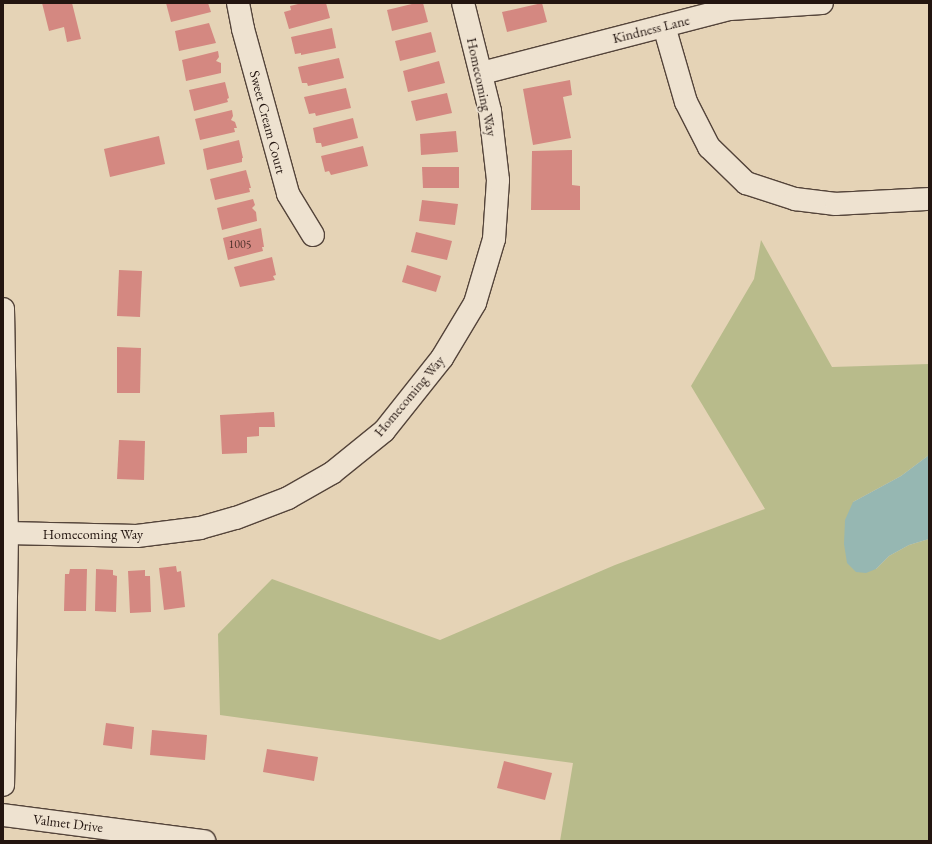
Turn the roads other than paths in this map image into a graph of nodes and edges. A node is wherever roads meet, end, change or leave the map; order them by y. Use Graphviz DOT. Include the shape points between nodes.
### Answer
graph roads {
  1 [pos="238,3"];
  2 [pos="463,3"];
  3 [pos="822,3"];
  4 [pos="664,26"];
  5 [pos="482,73"];
  6 [pos="929,199"];
  7 [pos="312,235"];
  8 [pos="3,309"];
  9 [pos="7,533"];
  10 [pos="3,785"];
  11 [pos="3,816"];
  12 [pos="204,841"];
  1 -- 7 [label="street, Sweet Cream Court" via="288,194"];
  2 -- 5 [label="street, Homecoming Way"];
  3 -- 4 [label="street, Kindness Lane" via="730,9"];
  4 -- 5 [label="street, Kindness Lane"];
  4 -- 6 [label="street" via="686,102 709,147 746,183 795,199 836,204"];
  5 -- 9 [label="street, Homecoming Way" via="490,111 498,180 492,246 475,303 442,358 384,430 332,473 288,498 236,518 200,528 137,536"];
  8 -- 9 [label="street"];
  9 -- 10 [label="street"];
  11 -- 12 [label="street, Valmet Drive"];
}
